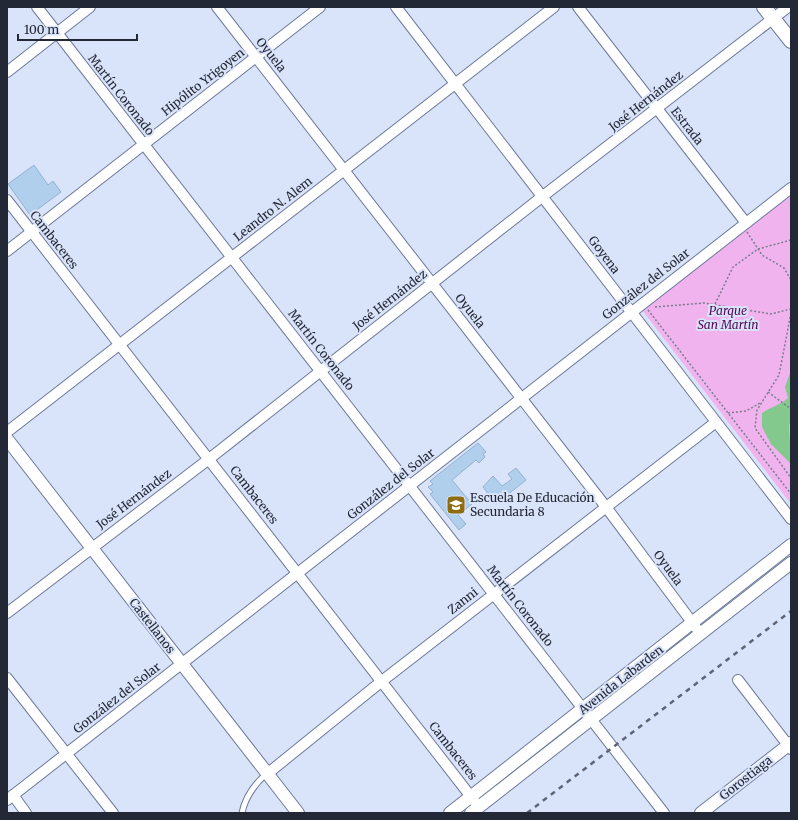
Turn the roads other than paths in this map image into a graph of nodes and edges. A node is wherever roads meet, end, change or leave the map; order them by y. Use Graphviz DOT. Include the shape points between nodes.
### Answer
graph roads {
  1 [pos="37,7"];
  2 [pos="90,7"];
  3 [pos="217,7"];
  4 [pos="320,7"];
  5 [pos="396,7"];
  6 [pos="554,7"];
  7 [pos="578,7"];
  8 [pos="764,7"];
  9 [pos="788,7"];
  10 [pos="773,19"];
  11 [pos="57,33"];
  12 [pos="791,41"];
  13 [pos="256,57"];
  14 [pos="7,72"];
  15 [pos="456,84"];
  16 [pos="657,109"];
  17 [pos="144,145"];
  18 [pos="344,170"];
  19 [pos="791,188"];
  20 [pos="543,196"];
  21 [pos="7,200"];
  22 [pos="745,225"];
  23 [pos="32,232"];
  24 [pos="7,251"];
  25 [pos="232,258"];
  26 [pos="432,283"];
  27 [pos="631,313"];
  28 [pos="120,345"];
  29 [pos="320,370"];
  30 [pos="522,398"];
  31 [pos="716,422"];
  32 [pos="7,432"];
  33 [pos="7,439"];
  34 [pos="209,459"];
  35 [pos="410,486"];
  36 [pos="606,507"];
  37 [pos="791,519"];
  38 [pos="791,545"];
  39 [pos="92,548"];
  40 [pos="791,563"];
  41 [pos="298,573"];
  42 [pos="494,594"];
  43 [pos="7,613"];
  44 [pos="696,628"];
  45 [pos="181,664"];
  46 [pos="7,678"];
  47 [pos="738,680"];
  48 [pos="382,681"];
  49 [pos="587,714"];
  50 [pos="790,746"];
  51 [pos="67,753"];
  52 [pos="267,774"];
  53 [pos="472,796"];
  54 [pos="10,798"];
  55 [pos="475,810"];
  56 [pos="26,813"];
  57 [pos="113,813"];
  58 [pos="242,813"];
  59 [pos="298,813"];
  60 [pos="450,813"];
  61 [pos="664,813"];
  62 [pos="701,813"];
  1 -- 11 [label="street, Martín Coronado"];
  2 -- 11 [label="street"];
  3 -- 13 [label="street, Oyuela"];
  4 -- 13 [label="street, Hipólito Yrigoyen"];
  5 -- 15 [label="street, Goyena"];
  6 -- 15 [label="street, Leandro N. Alem"];
  7 -- 16 [label="street, Estrada"];
  8 -- 10 [label="main road"];
  9 -- 10 [label="street, José Hernández"];
  10 -- 12 [label="main road"];
  10 -- 16 [label="street, José Hernández"];
  11 -- 14 [label="street"];
  11 -- 17 [label="street, Martín Coronado"];
  13 -- 17 [label="street, Hipólito Yrigoyen"];
  13 -- 18 [label="street, Oyuela"];
  15 -- 18 [label="street, Leandro N. Alem"];
  15 -- 20 [label="street, Goyena"];
  16 -- 20 [label="street, José Hernández"];
  16 -- 22 [label="street, Estrada"];
  17 -- 23 [label="street, Hipólito Yrigoyen"];
  17 -- 25 [label="street, Martín Coronado"];
  18 -- 25 [label="street, Leandro N. Alem"];
  18 -- 26 [label="street, Oyuela"];
  19 -- 22 [label="street, González del Solar"];
  20 -- 26 [label="street, José Hernández"];
  20 -- 27 [label="street, Goyena"];
  21 -- 23 [label="street, Cambaceres"];
  22 -- 27 [label="street, González del Solar"];
  23 -- 24 [label="street, Hipólito Yrigoyen"];
  23 -- 28 [label="street, Cambaceres"];
  25 -- 28 [label="street, Leandro N. Alem"];
  25 -- 29 [label="street, Martín Coronado"];
  26 -- 29 [label="street, José Hernández"];
  26 -- 30 [label="street, Oyuela"];
  27 -- 30 [label="street, González del Solar"];
  27 -- 31 [label="street, Goyena"];
  28 -- 32 [label="street, Leandro N. Alem"];
  28 -- 34 [label="street, Cambaceres"];
  29 -- 34 [label="street, José Hernández"];
  29 -- 35 [label="street, Martín Coronado"];
  30 -- 35 [label="street, González del Solar"];
  30 -- 36 [label="street, Oyuela"];
  31 -- 36 [label="street, Zanni"];
  31 -- 37 [label="street, Goyena"];
  33 -- 39 [label="street, Castellanos"];
  34 -- 39 [label="street, José Hernández"];
  34 -- 41 [label="street, Cambaceres"];
  35 -- 41 [label="street, González del Solar"];
  35 -- 42 [label="street, Martín Coronado"];
  36 -- 42 [label="street, Zanni"];
  36 -- 44 [label="street, Oyuela"];
  38 -- 44 [label="street, Avenida Labarden"];
  39 -- 43 [label="street, José Hernández"];
  39 -- 45 [label="street, Castellanos"];
  40 -- 44 [label="street, Avenida Labarden"];
  41 -- 45 [label="street, González del Solar"];
  41 -- 48 [label="street, Cambaceres"];
  42 -- 48 [label="street, Zanni"];
  42 -- 49 [label="street, Martín Coronado"];
  44 -- 49 [label="street, Avenida Labarden"];
  45 -- 51 [label="street, González del Solar"];
  45 -- 52 [label="street, Castellanos"];
  46 -- 51 [label="street"];
  47 -- 50 [label="street"];
  48 -- 52 [label="street, Zanni"];
  48 -- 53 [label="street, Cambaceres"];
  49 -- 53 [label="street, Avenida Labarden"];
  49 -- 55 [label="street, Avenida Labarden"];
  49 -- 61 [label="street, Martín Coronado"];
  50 -- 62 [label="street, Gorostiaga"];
  51 -- 54 [label="street, González del Solar"];
  51 -- 57 [label="street"];
  52 -- 58 [label="lane" via="256,783 243,806"];
  52 -- 59 [label="street, Castellanos"];
  53 -- 55 [label="street, Cambaceres"];
  53 -- 60 [label="street, Avenida Labarden"];
  54 -- 56 [label="street"];
}
